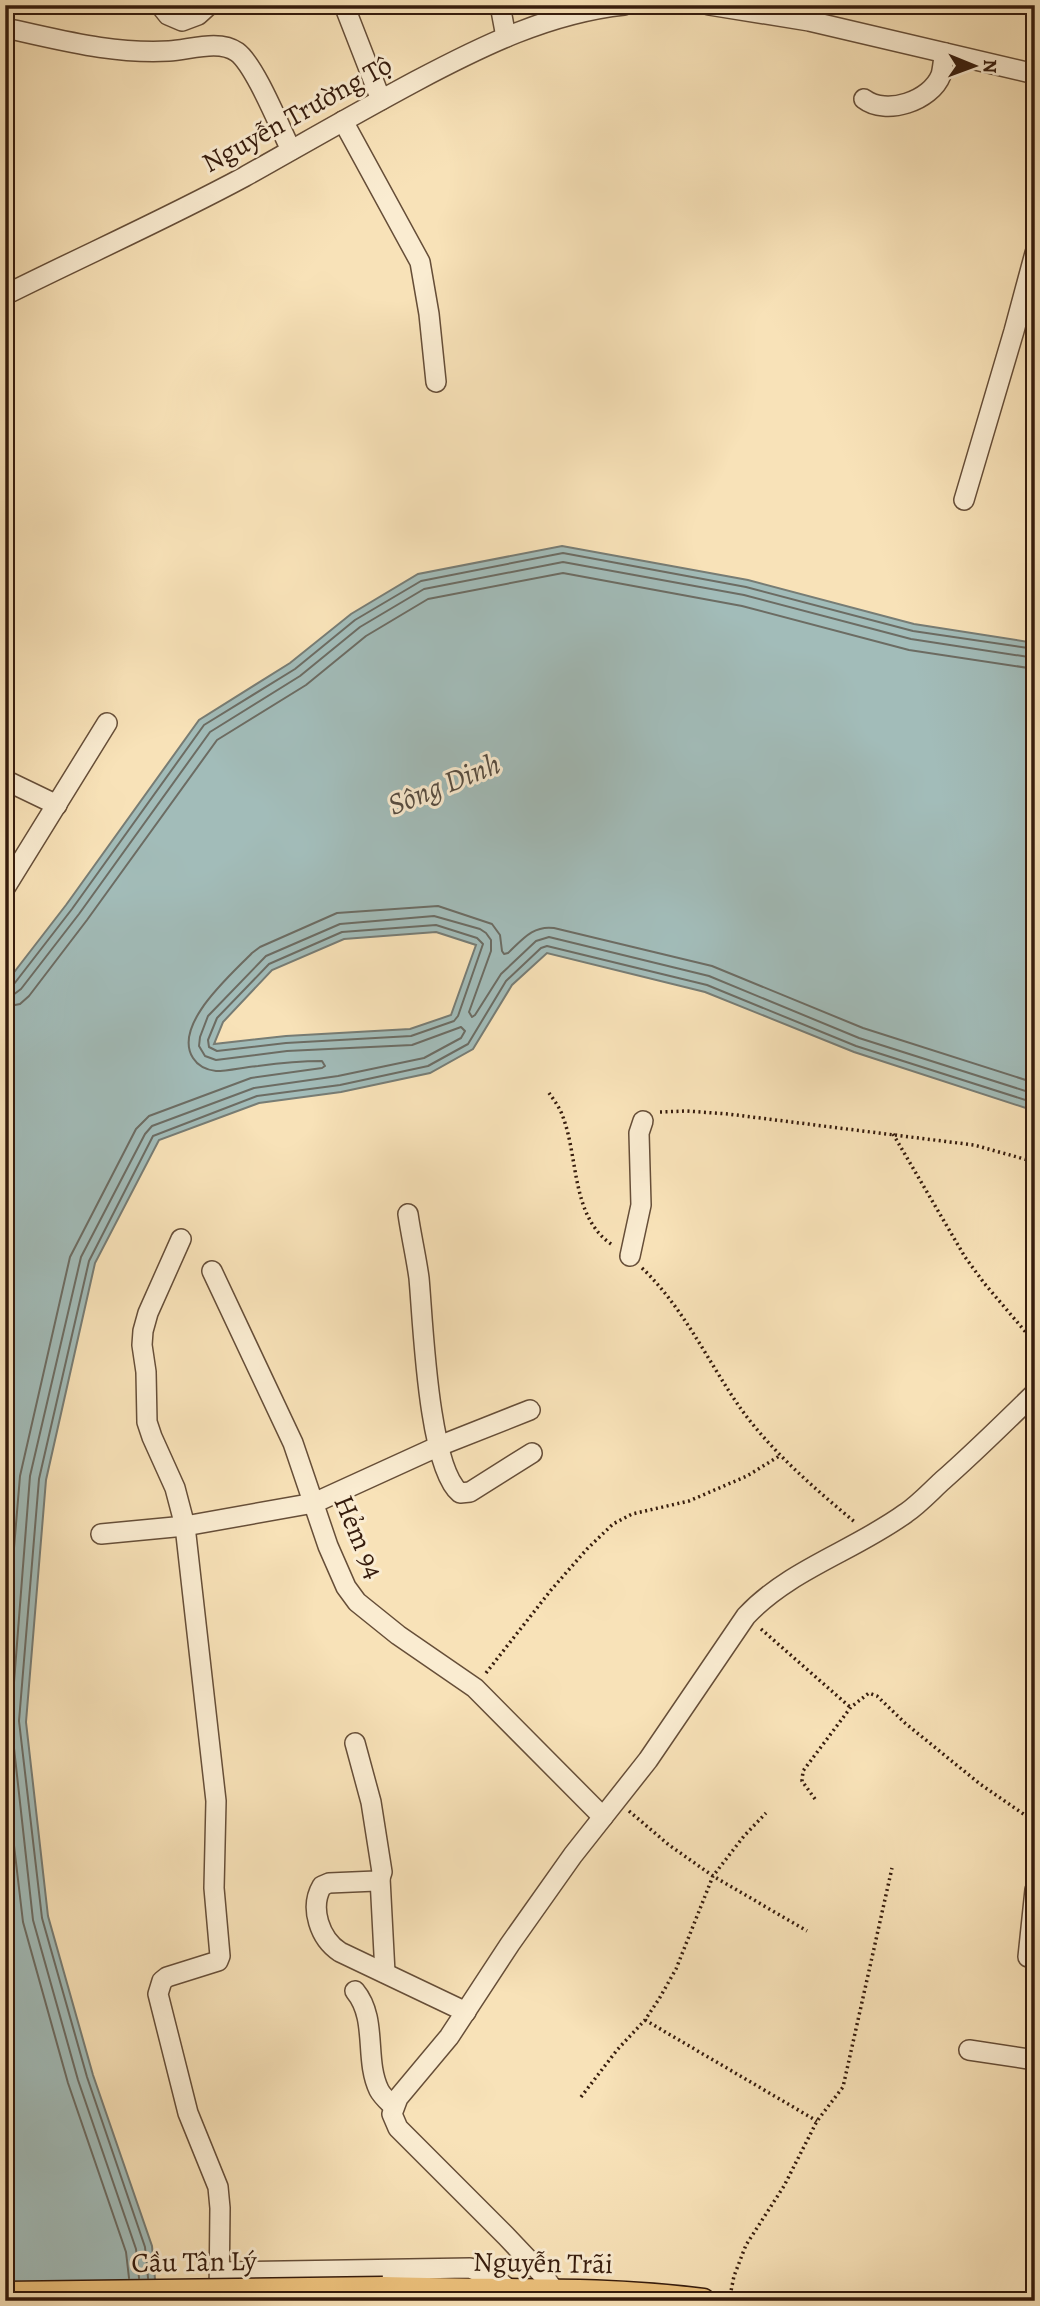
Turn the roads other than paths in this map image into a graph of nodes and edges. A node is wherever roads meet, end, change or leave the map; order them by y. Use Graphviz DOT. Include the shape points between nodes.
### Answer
graph roads {
  1 [pos="160,5"];
  2 [pos="209,5"];
  3 [pos="344,5"];
  4 [pos="500,5"];
  5 [pos="624,5"];
  6 [pos="714,6"];
  7 [pos="5,28"];
  8 [pos="506,37"];
  9 [pos="944,53"];
  10 [pos="1035,74"];
  11 [pos="864,99"];
  12 [pos="381,100"];
  13 [pos="343,121"];
  14 [pos="291,150"];
  15 [pos="1035,253"];
  16 [pos="5,295"];
  17 [pos="436,382"];
  18 [pos="964,500"];
  19 [pos="107,723"];
  20 [pos="5,780"];
  21 [pos="57,805"];
  22 [pos="5,888"];
  23 [pos="643,1121"];
  24 [pos="408,1214"];
  25 [pos="181,1239"];
  26 [pos="630,1256"];
  27 [pos="212,1272"];
  28 [pos="1035,1393"];
  29 [pos="530,1410"];
  30 [pos="439,1446"];
  31 [pos="532,1452"];
  32 [pos="314,1503"];
  33 [pos="185,1526"];
  34 [pos="101,1534"];
  35 [pos="355,1742"];
  36 [pos="603,1817"];
  37 [pos="380,1878"];
  38 [pos="1035,1890"];
  39 [pos="1028,1957"];
  40 [pos="384,1973"];
  41 [pos="355,1991"];
  42 [pos="466,2012"];
  43 [pos="969,2050"];
  44 [pos="1035,2060"];
  45 [pos="394,2107"];
  46 [pos="220,2272"];
  47 [pos="383,2289"];
  48 [pos="554,2290"];
  49 [pos="5,2294"];
  50 [pos="510,2296"];
  51 [pos="219,2301"];
  52 [pos="703,2301"];
  1 -- 2 [label="street" via="182,21"];
  3 -- 12 [label="street"];
  4 -- 8 [label="street"];
  5 -- 8 [label="street, Nguyễn Trường Tộ" via="570,14"];
  6 -- 9 [label="street" via="809,21"];
  7 -- 14 [label="street" via="121,51 217,46 235,50 254,75"];
  8 -- 12 [label="street, Nguyễn Trường Tộ"];
  9 -- 10 [label="street"];
  9 -- 11 [label="street" via="941,76 919,97 891,108"];
  12 -- 13 [label="street, Nguyễn Trường Tộ"];
  13 -- 14 [label="street, Nguyễn Trường Tộ"];
  13 -- 17 [label="street" via="420,262"];
  14 -- 16 [label="street, Nguyễn Trường Tộ"];
  15 -- 18 [label="street"];
  19 -- 21 [label="street"];
  20 -- 21 [label="street"];
  21 -- 22 [label="street"];
  23 -- 26 [label="street" via="639,1133 641,1205"];
  24 -- 30 [label="street"];
  25 -- 33 [label="street" via="148,1313 142,1345 147,1422 175,1488"];
  27 -- 32 [label="street, Hẻm 94" via="293,1443"];
  28 -- 36 [label="street" via="907,1512 792,1578 746,1616 648,1760"];
  29 -- 30 [label="street"];
  30 -- 31 [label="street" via="451,1481 465,1493"];
  30 -- 32 [label="street"];
  32 -- 33 [label="street"];
  32 -- 36 [label="street, Hẻm 94" via="340,1574 357,1602 475,1688"];
  33 -- 34 [label="street"];
  33 -- 46 [label="street" via="216,1801 214,1888 220,1956 218,1961 167,1977 159,1994 188,2113 218,2187"];
  35 -- 37 [label="street" via="376,1824"];
  36 -- 42 [label="street"];
  37 -- 40 [label="street"];
  37 -- 40 [label="street" via="325,1884 318,1893 317,1907 320,1928 332,1947"];
  38 -- 39 [label="street"];
  40 -- 42 [label="street"];
  41 -- 45 [label="street" via="366,2012 379,2091"];
  42 -- 45 [label="street"];
  43 -- 44 [label="street"];
  45 -- 48 [label="street" via="398,2128"];
  46 -- 50 [label="street" via="470,2268 496,2279"];
  46 -- 51 [label="street"];
  47 -- 49 [label="main road, Cầu Tân Lý, bridge"];
  47 -- 50 [label="main road, Nguyễn Trãi"];
  48 -- 50 [label="main road, Nguyễn Trãi"];
  48 -- 52 [label="main road, Nguyễn Trãi"];
}
